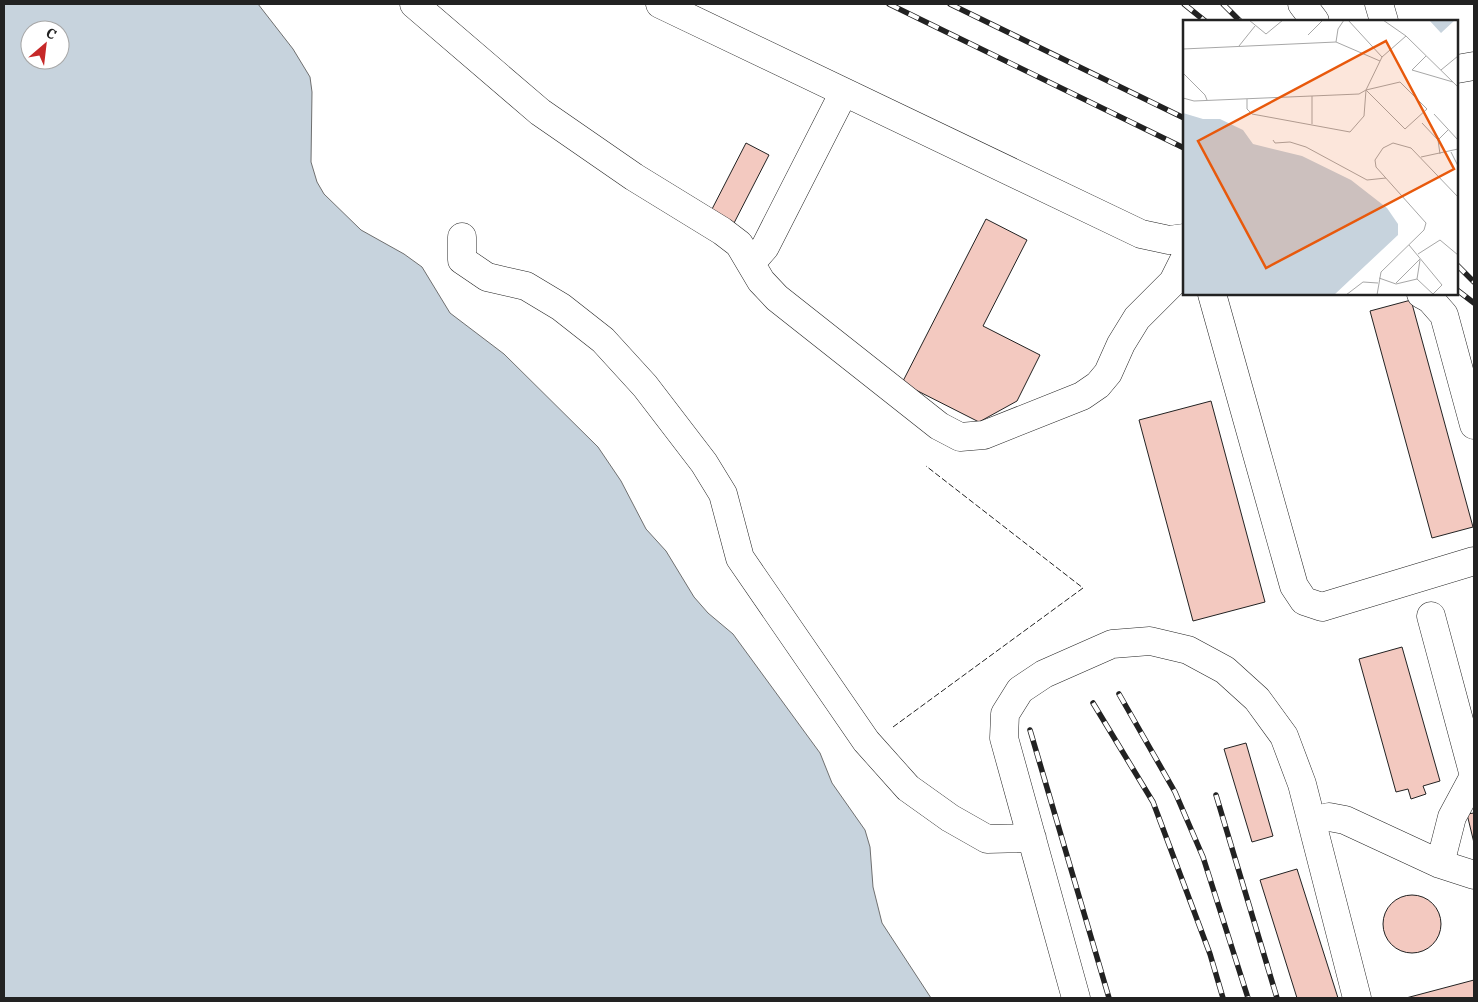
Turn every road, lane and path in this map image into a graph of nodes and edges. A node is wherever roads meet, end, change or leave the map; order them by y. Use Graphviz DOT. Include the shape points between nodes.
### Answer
graph roads {
  1 [pos="414,4"];
  2 [pos="660,4"];
  3 [pos="1302,4"];
  4 [pos="1380,4"];
  5 [pos="1314,20"];
  6 [pos="1384,20"];
  7 [pos="1474,66"];
  8 [pos="1458,69"];
  9 [pos="844,92"];
  10 [pos="462,237"];
  11 [pos="1183,238"];
  12 [pos="1183,262"];
  13 [pos="750,263"];
  14 [pos="1212,295"];
  15 [pos="1423,295"];
  16 [pos="1474,425"];
  17 [pos="1474,561"];
  18 [pos="1431,616"];
  19 [pos="1474,776"];
  20 [pos="1312,822"];
  21 [pos="1032,838"];
  22 [pos="1440,864"];
  23 [pos="1474,875"];
  24 [pos="1076,998"];
  25 [pos="1357,998"];
  1 -- 13 [label="lane" via="540,112 634,178 722,231 738,244"];
  2 -- 9 [label="lane"];
  3 -- 5 [label="lane"];
  4 -- 6 [label="lane"];
  7 -- 8 [label="lane"];
  9 -- 11 [label="lane" via="1141,234 1169,240"];
  9 -- 13 [label="lane" via="765,247"];
  10 -- 21 [label="lane" via="462,260 487,277 526,286 561,307 603,340 645,386 704,463 723,494 740,558 866,741 908,788 987,839"];
  12 -- 13 [label="lane" via="1173,282 1137,318 1108,373 1098,384 1082,396 984,435 960,437 939,426 777,298 761,282"];
  14 -- 17 [label="lane" via="1294,586 1304,601 1322,607"];
  15 -- 16 [label="lane" via="1444,315"];
  18 -- 19 [label="lane"];
  19 -- 22 [label="lane" via="1452,817"];
  20 -- 21 [label="lane" via="1284,736 1256,698 1225,670 1188,650 1150,641 1112,644 1044,674 1020,690 1006,714 1004,738"];
  20 -- 22 [label="lane" via="1329,817 1345,820"];
  20 -- 25 [label="lane"];
  21 -- 24 [label="lane"];
  22 -- 23 [label="lane"];
}
